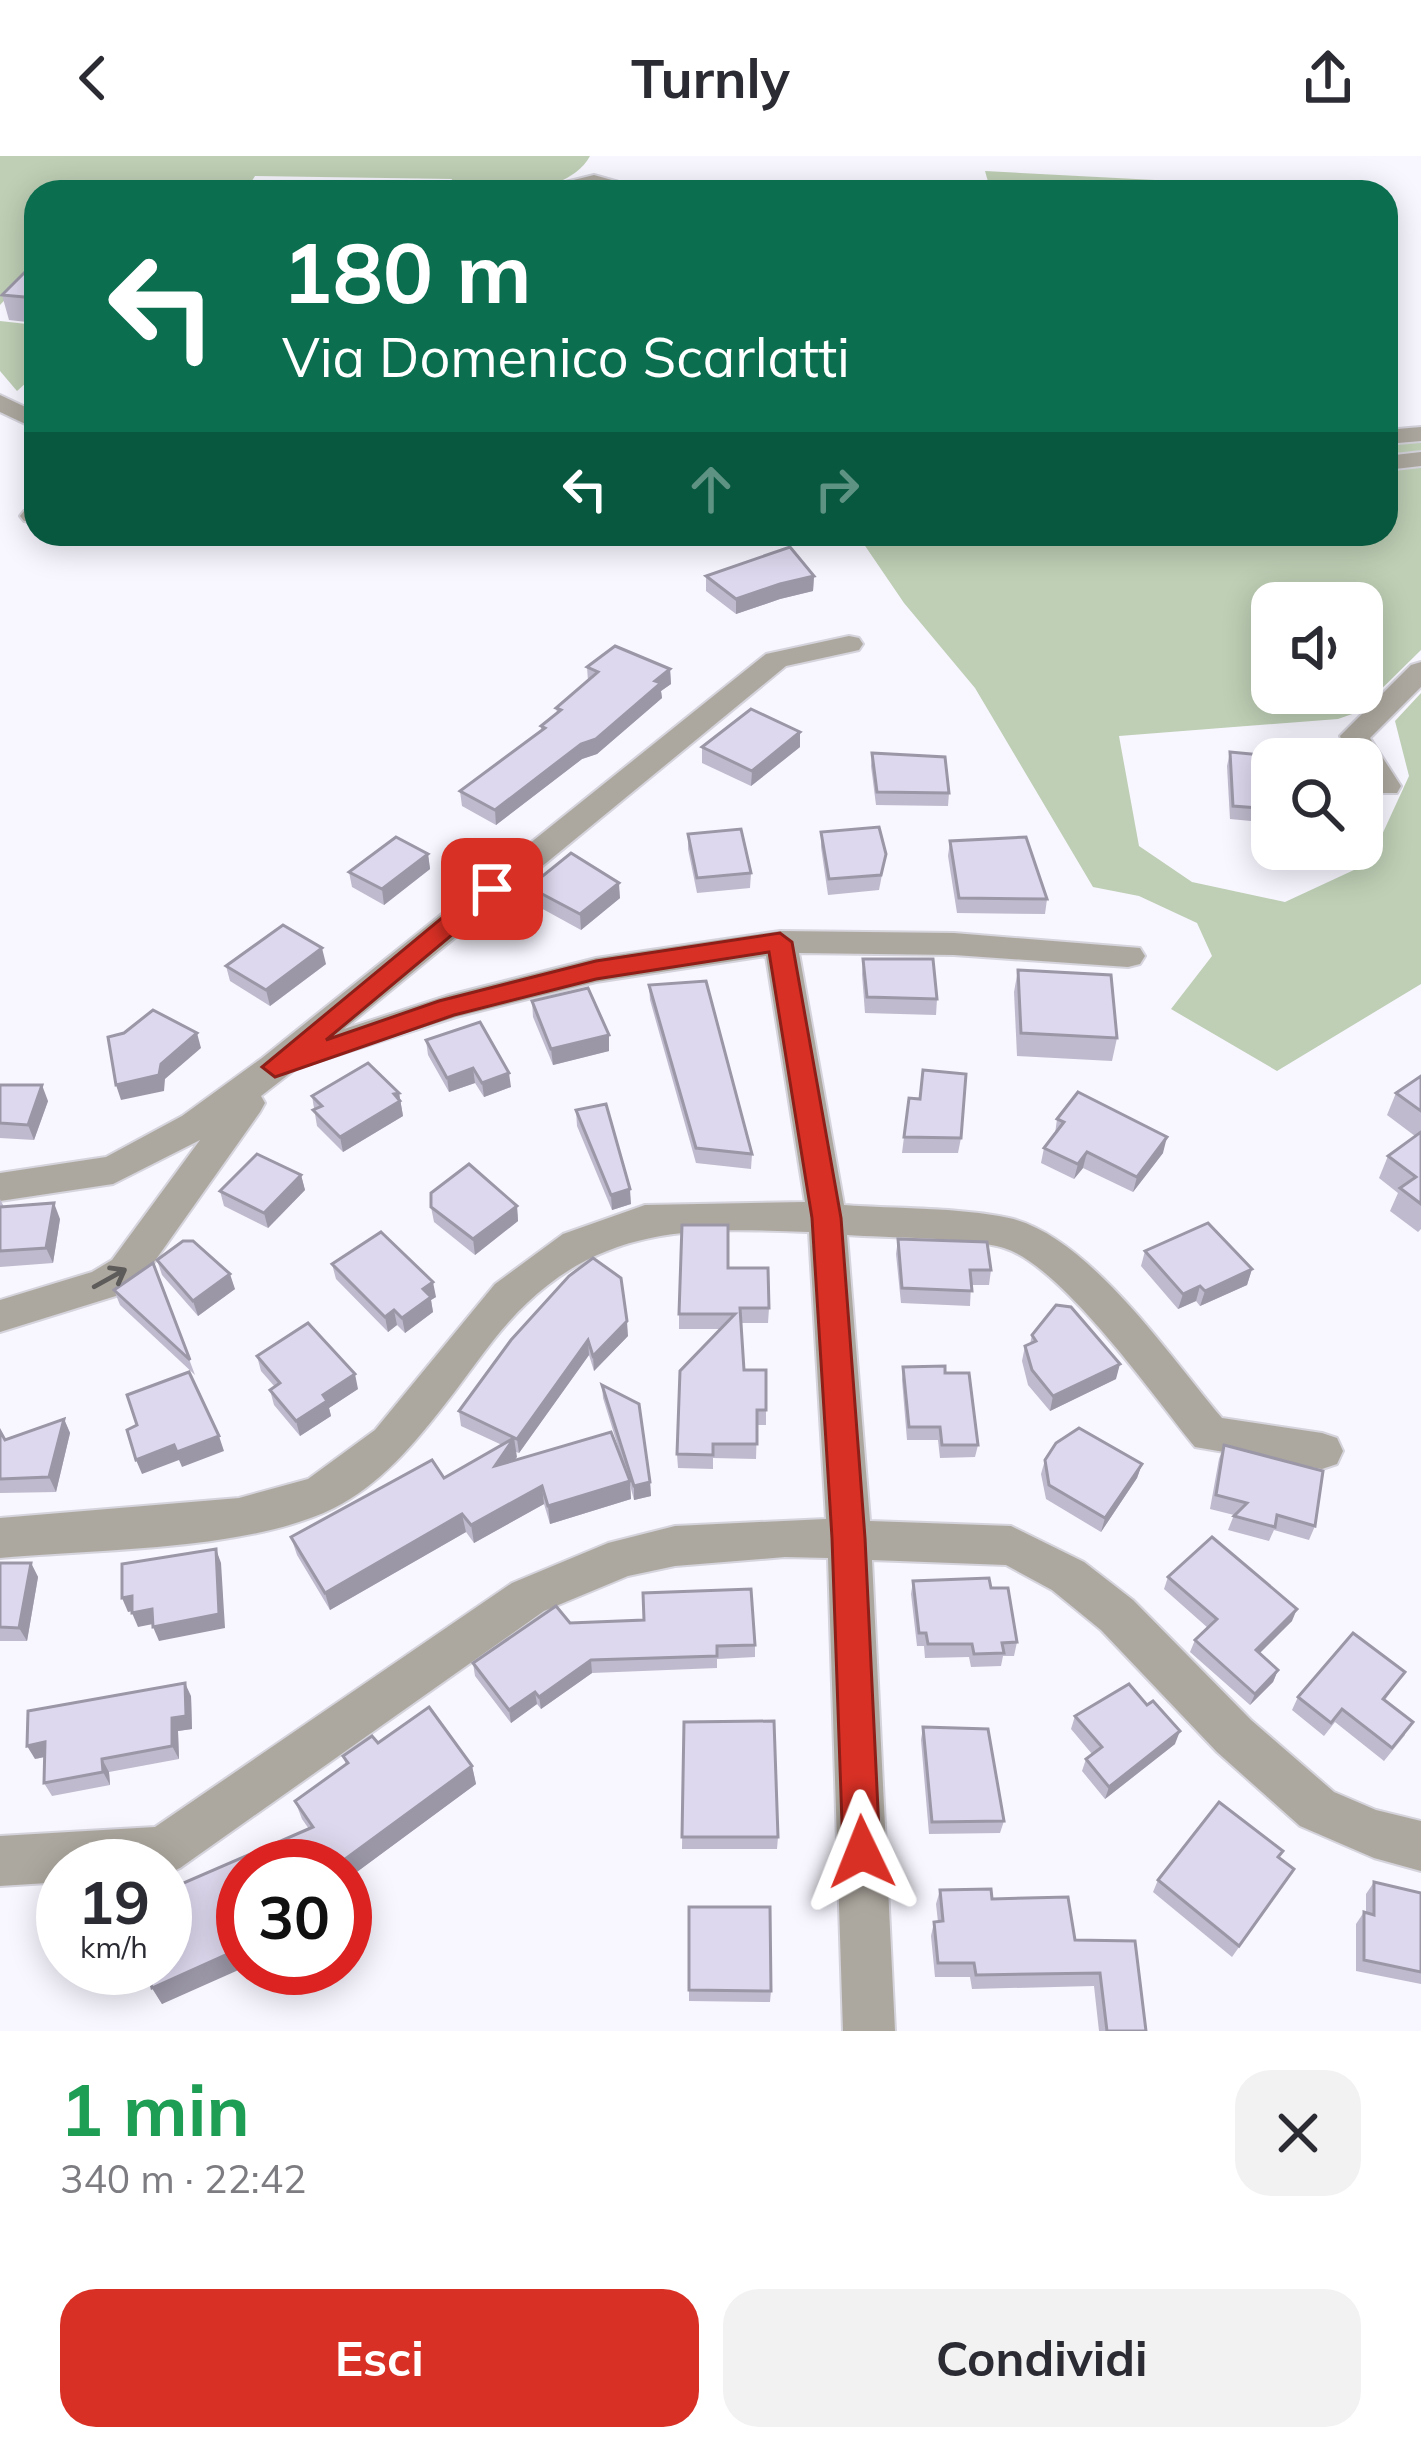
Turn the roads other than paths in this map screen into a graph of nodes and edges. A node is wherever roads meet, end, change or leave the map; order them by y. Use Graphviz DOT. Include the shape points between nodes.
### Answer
graph roads {
  1 [pos="849,644"];
  2 [pos="1421,671"];
  3 [pos="1386,786"];
  4 [pos="780,942"];
  5 [pos="1128,956"];
  6 [pos="275,1067"];
  7 [pos="0,1187"];
  8 [pos="826,1218"];
  9 [pos="0,1316"];
  10 [pos="1322,1451"];
  11 [pos="0,1538"];
  12 [pos="849,1538"];
  13 [pos="1421,1846"];
  14 [pos="0,1861"];
  15 [pos="869,2031"];
  1 -- 6 [label="street" via="776,660"];
  2 -- 3 [label="street" via="1355,736"];
  4 -- 5 [label="street"];
  4 -- 6 [label="street" via="596,970 448,1007"];
  4 -- 8 [label="street"];
  6 -- 7 [label="street" via="195,1126 113,1171"];
  9 -- 6 [label="street, one-way" via="126,1270"];
  8 -- 10 [label="street" via="1008,1233 1048,1252 1210,1434"];
  8 -- 11 [label="street" via="645,1220 577,1245 509,1295 390,1443 320,1494 238,1517"];
  8 -- 12 [label="street"];
  12 -- 13 [label="street" via="1011,1546 1068,1576 1318,1809"];
  12 -- 14 [label="street" via="675,1546 570,1576 483,1624 163,1851"];
  12 -- 15 [label="street"];
}
